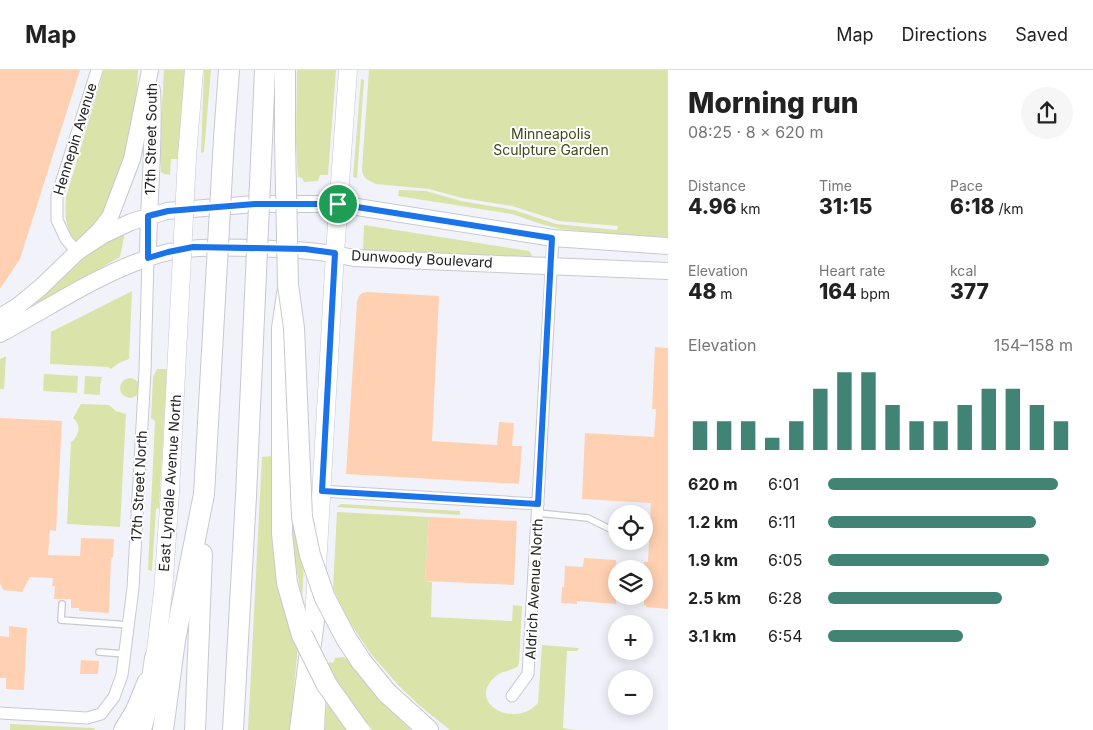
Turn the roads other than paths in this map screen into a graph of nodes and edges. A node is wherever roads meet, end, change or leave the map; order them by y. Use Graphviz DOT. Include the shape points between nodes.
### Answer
graph roads {
  1 [pos="97,70"];
  2 [pos="151,70"];
  3 [pos="194,70"];
  4 [pos="229,70"];
  5 [pos="265,70"];
  6 [pos="285,70"];
  7 [pos="348,70"];
  8 [pos="338,204"];
  9 [pos="148,216"];
  10 [pos="148,237"];
  11 [pos="552,238"];
  12 [pos="668,246"];
  13 [pos="77,252"];
  14 [pos="335,253"];
  15 [pos="148,258"];
  16 [pos="551,265"];
  17 [pos="668,270"];
  18 [pos="288,285"];
  19 [pos="0,317"];
  20 [pos="0,334"];
  21 [pos="322,491"];
  22 [pos="204,494"];
  23 [pos="538,509"];
  24 [pos="608,528"];
  25 [pos="62,604"];
  26 [pos="314,620"];
  27 [pos="129,625"];
  28 [pos="99,652"];
  29 [pos="125,654"];
  30 [pos="155,658"];
  31 [pos="512,696"];
  32 [pos="0,713"];
  33 [pos="122,730"];
  34 [pos="142,730"];
  35 [pos="163,730"];
  36 [pos="195,730"];
  37 [pos="233,730"];
  38 [pos="300,730"];
  39 [pos="316,730"];
  40 [pos="359,730"];
  41 [pos="428,730"];
  1 -- 13 [label="street, Hennepin Avenue" via="57,196 57,220"];
  2 -- 9 [label="main road, 17th Street South" via="154,117"];
  2 -- 13 [label="main road" via="132,159 110,217"];
  3 -- 30 [label="main road, East Lyndale Avenue North, bridge" via="170,492"];
  4 -- 22 [label="highway, bridge"];
  5 -- 37 [label="highway, bridge"];
  6 -- 18 [label="highway, bridge"];
  7 -- 8 [label="main road"];
  8 -- 9 [label="main road" via="255,204 193,208"];
  8 -- 11 [label="main road"];
  8 -- 14 [label="main road"];
  9 -- 10 [label="main road, 17th Street South"];
  9 -- 13 [label="main road" via="103,235"];
  10 -- 15 [label="main road, 17th Street North"];
  11 -- 12 [label="main road"];
  11 -- 16 [label="street, Aldrich Avenue North"];
  13 -- 19 [label="main road" via="41,287"];
  14 -- 15 [label="main road, Dunwoody Boulevard" via="305,249 193,247"];
  14 -- 16 [label="main road, Dunwoody Boulevard" via="354,258"];
  14 -- 21 [label="main road"];
  15 -- 20 [label="main road" via="74,292"];
  15 -- 27 [label="street, 17th Street North" via="144,402"];
  16 -- 17 [label="main road, Dunwoody Boulevard"];
  16 -- 23 [label="street, Aldrich Avenue North"];
  18 -- 40 [label="highway, bridge" via="282,338 282,533 285,568 302,635 327,686"];
  18 -- 41 [label="highway, bridge" via="294,328 300,496 305,534 318,581 361,661 387,693"];
  21 -- 23 [label="street"];
  21 -- 26 [label="main road"];
  22 -- 35 [label="highway" via="175,640"];
  22 -- 36 [label="highway"];
  23 -- 24 [label="lane" via="588,518"];
  23 -- 31 [label="street, Aldrich Avenue North" via="528,674"];
  25 -- 27 [label="lane" via="61,620"];
  26 -- 38 [label="highway"];
  26 -- 39 [label="main road" via="320,677"];
  27 -- 29 [label="street, 17th Street North"];
  28 -- 29 [label="lane"];
  29 -- 32 [label="street, 17th Street North" via="114,697 101,714 87,718"];
  30 -- 33 [label="main road, East Lyndale Avenue North" via="134,710"];
  30 -- 34 [label="highway"];
}
